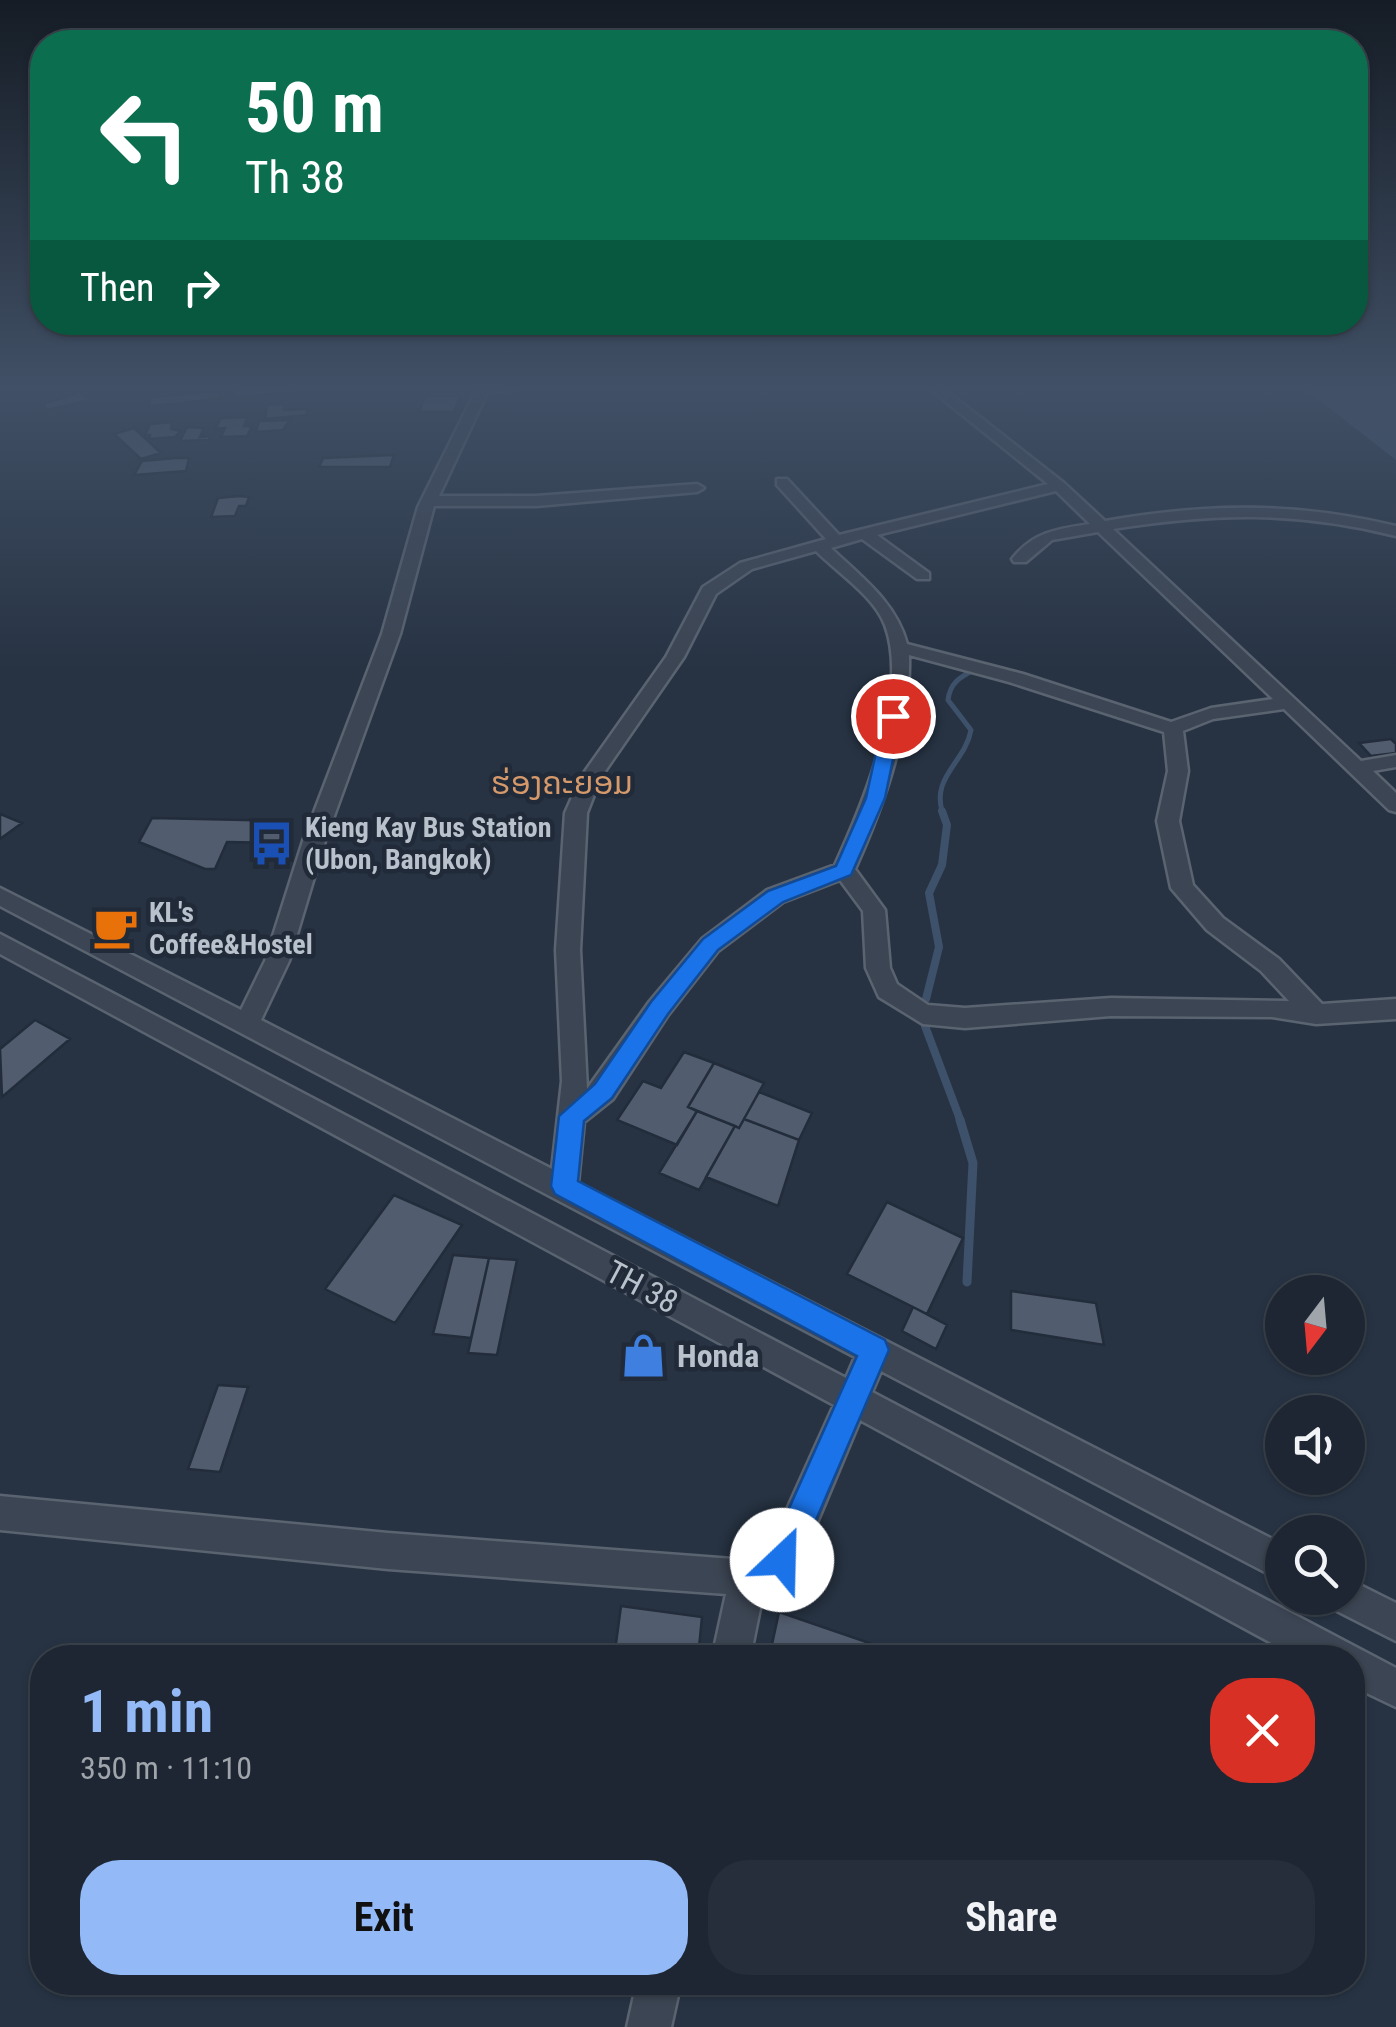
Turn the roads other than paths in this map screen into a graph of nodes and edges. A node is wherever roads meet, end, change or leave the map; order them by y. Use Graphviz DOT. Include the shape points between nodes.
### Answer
graph roads {
  1 [pos="440,480"];
  2 [pos="1051,480"];
  3 [pos="782,482"];
  4 [pos="1059,486"];
  5 [pos="697,488"];
  6 [pos="430,501"];
  7 [pos="1102,528"];
  8 [pos="1396,531"];
  9 [pos="866,534"];
  10 [pos="827,543"];
  11 [pos="1020,559"];
  12 [pos="923,576"];
  13 [pos="902,648"];
  14 [pos="1288,703"];
  15 [pos="1173,728"];
  16 [pos="1396,761"];
  17 [pos="1357,768"];
  18 [pos="1396,804"];
  19 [pos="844,870"];
  20 [pos="0,896"];
  21 [pos="0,943"];
  22 [pos="1396,1009"];
  23 [pos="1316,1014"];
  24 [pos="246,1024"];
  25 [pos="572,1116"];
  26 [pos="564,1186"];
  27 [pos="874,1350"];
  28 [pos="852,1400"];
  29 [pos="0,1514"];
  30 [pos="1265,1555"];
  31 [pos="748,1578"];
  32 [pos="1365,1607"];
  33 [pos="1396,1623"];
  34 [pos="734,1645"];
  35 [pos="1314,1645"];
  36 [pos="1365,1672"];
  37 [pos="1396,1688"];
  38 [pos="657,1995"];
  39 [pos="649,2027"];
  1 -- 6 [label="street"];
  2 -- 4 [label="street"];
  3 -- 10 [label="street"];
  4 -- 7 [label="street"];
  4 -- 9 [label="street"];
  5 -- 6 [label="street"];
  6 -- 24 [label="street" via="391,634 277,960"];
  7 -- 8 [label="street" via="1270,511"];
  7 -- 11 [label="street" via="1047,536"];
  7 -- 14 [label="street"];
  9 -- 10 [label="street"];
  9 -- 12 [label="street"];
  10 -- 13 [label="street" via="891,620"];
  10 -- 25 [label="street" via="746,566 709,591 676,657 591,778 576,812 568,950"];
  13 -- 15 [label="street"];
  13 -- 19 [label="street" via="876,798"];
  14 -- 15 [label="street"];
  14 -- 17 [label="street"];
  15 -- 23 [label="street" via="1178,771 1168,821 1182,888"];
  16 -- 17 [label="street"];
  17 -- 18 [label="street"];
  19 -- 23 [label="street" via="874,910 878,968 888,990 923,1014 965,1018 1110,1007"];
  19 -- 25 [label="street" via="776,896 710,944 604,1091"];
  20 -- 24 [label="street, TH 38"];
  21 -- 28 [label="street, TH 38"];
  22 -- 23 [label="street"];
  24 -- 26 [label="street, TH 38"];
  25 -- 26 [label="street"];
  26 -- 27 [label="street, TH 38"];
  27 -- 28 [label="street"];
  27 -- 30 [label="street, TH 38"];
  28 -- 31 [label="street" via="782,1560"];
  28 -- 35 [label="street, TH 38"];
  29 -- 31 [label="street"];
  31 -- 34 [label="street"];
  32 -- 33 [label="street"];
  36 -- 37 [label="street"];
  38 -- 39 [label="street"];
}
